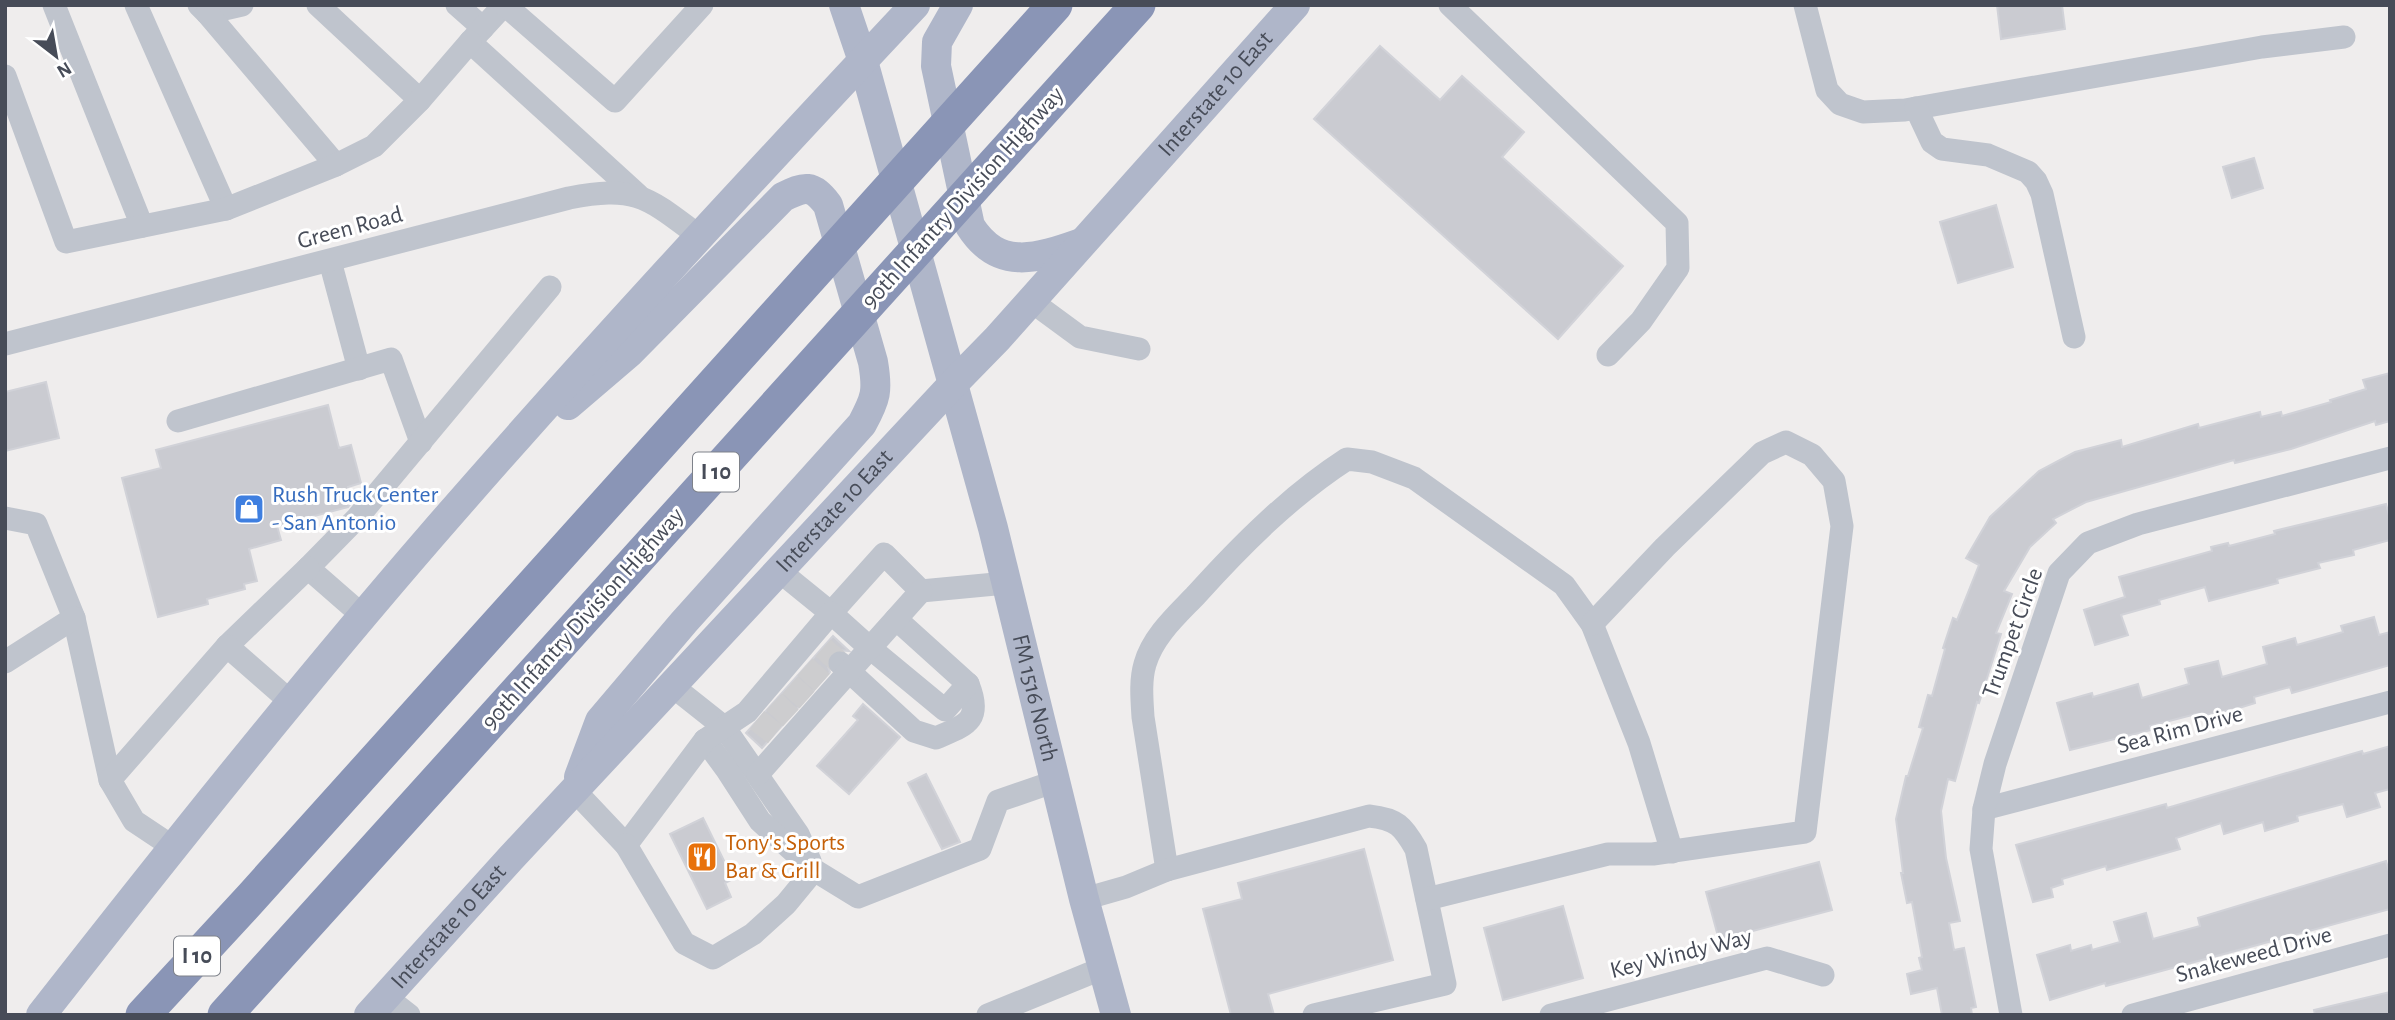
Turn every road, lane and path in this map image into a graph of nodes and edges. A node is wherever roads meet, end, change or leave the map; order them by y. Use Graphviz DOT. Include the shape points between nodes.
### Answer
graph roads {
  1 [pos="54,5"];
  2 [pos="136,5"];
  3 [pos="243,5"];
  4 [pos="318,5"];
  5 [pos="457,5"];
  6 [pos="504,5"];
  7 [pos="702,5"];
  8 [pos="844,5"];
  9 [pos="915,5"];
  10 [pos="958,5"];
  11 [pos="1055,5"];
  12 [pos="1138,5"];
  13 [pos="1295,5"];
  14 [pos="1450,5"];
  15 [pos="1805,5"];
  16 [pos="203,9"];
  17 [pos="477,35"];
  18 [pos="2344,37"];
  19 [pos="863,61"];
  20 [pos="5,76"];
  21 [pos="420,100"];
  22 [pos="1916,108"];
  23 [pos="336,165"];
  24 [pos="638,195"];
  25 [pos="226,209"];
  26 [pos="142,226"];
  27 [pos="699,236"];
  28 [pos="1084,242"];
  29 [pos="330,261"];
  30 [pos="550,288"];
  31 [pos="1031,301"];
  32 [pos="2074,337"];
  33 [pos="5,344"];
  34 [pos="1139,349"];
  35 [pos="1608,355"];
  36 [pos="359,369"];
  37 [pos="954,383"];
  38 [pos="178,421"];
  39 [pos="421,442"];
  40 [pos="2390,458"];
  41 [pos="480,480"];
  42 [pos="5,518"];
  43 [pos="308,568"];
  44 [pos="778,570"];
  45 [pos="1006,583"];
  46 [pos="921,591"];
  47 [pos="831,613"];
  48 [pos="363,616"];
  49 [pos="74,618"];
  50 [pos="896,619"];
  51 [pos="1592,624"];
  52 [pos="227,646"];
  53 [pos="870,648"];
  54 [pos="831,655"];
  55 [pos="5,662"];
  56 [pos="806,683"];
  57 [pos="968,684"];
  58 [pos="671,685"];
  59 [pos="291,702"];
  60 [pos="2390,702"];
  61 [pos="724,727"];
  62 [pos="705,740"];
  63 [pos="758,774"];
  64 [pos="110,780"];
  65 [pos="1056,781"];
  66 [pos="574,790"];
  67 [pos="1984,809"];
  68 [pos="626,845"];
  69 [pos="173,847"];
  70 [pos="1672,852"];
  71 [pos="814,870"];
  72 [pos="1167,870"];
  73 [pos="1427,898"];
  74 [pos="1084,899"];
  75 [pos="2390,945"];
  76 [pos="1103,968"];
  77 [pos="1823,975"];
  78 [pos="388,1009"];
  79 [pos="41,1015"];
  80 [pos="142,1015"];
  81 [pos="225,1015"];
  82 [pos="988,1015"];
  83 [pos="1116,1015"];
  84 [pos="1314,1015"];
  85 [pos="1551,1015"];
  86 [pos="2011,1015"];
  87 [pos="2133,1015"];
  1 -- 26 [label="street"];
  2 -- 25 [label="street"];
  3 -- 16 [label="street"];
  4 -- 21 [label="street"];
  5 -- 17 [label="street"];
  6 -- 7 [label="street" via="615,101"];
  6 -- 17 [label="street"];
  8 -- 19 [label="main road, FM 1516 North"];
  9 -- 19 [label="main road"];
  10 -- 28 [label="main road" via="937,42 936,66 970,226 979,241 1020,259 1042,257"];
  11 -- 80 [label="highway, I 10"];
  12 -- 81 [label="highway, 90th Infantry Division Highway / I 10"];
  13 -- 28 [label="main road, Interstate 10 East"];
  14 -- 35 [label="street" via="1677,223 1678,268 1641,321"];
  15 -- 22 [label="street" via="1827,90 1840,104 1863,112"];
  16 -- 23 [label="street"];
  17 -- 21 [label="street"];
  17 -- 24 [label="street"];
  18 -- 22 [label="street" via="2262,47"];
  19 -- 27 [label="main road"];
  19 -- 37 [label="main road, FM 1516 North"];
  20 -- 26 [label="street" via="66,242"];
  21 -- 23 [label="street" via="374,146"];
  22 -- 32 [label="street" via="1932,142 1942,149 1988,155 2028,172 2036,181"];
  23 -- 25 [label="street"];
  24 -- 27 [label="street, Green Road"];
  24 -- 29 [label="street, Green Road" via="596,193 569,198"];
  25 -- 26 [label="street"];
  27 -- 41 [label="main road"];
  28 -- 31 [label="main road, Interstate 10 East"];
  29 -- 33 [label="street, Green Road"];
  29 -- 36 [label="street"];
  30 -- 39 [label="street"];
  31 -- 34 [label="street" via="1080,337"];
  31 -- 37 [label="main road, Interstate 10 East"];
  36 -- 38 [label="street"];
  36 -- 39 [label="street" via="391,359"];
  37 -- 44 [label="main road, Interstate 10 East"];
  37 -- 45 [label="main road, FM 1516 North"];
  39 -- 43 [label="street"];
  40 -- 67 [label="street, Trumpet Circle" via="2137,524 2088,543 2059,573"];
  41 -- 48 [label="main road"];
  41 -- 66 [label="main road" via="630,352 783,197 802,188 817,191 828,205 873,362 874,403 862,424 600,721"];
  42 -- 49 [label="street" via="36,524"];
  43 -- 48 [label="street"];
  43 -- 52 [label="street"];
  44 -- 47 [label="street"];
  44 -- 58 [label="main road, Interstate 10 East"];
  45 -- 46 [label="street"];
  45 -- 65 [label="main road, FM 1516 North"];
  46 -- 47 [label="street" via="884,554"];
  46 -- 50 [label="street"];
  47 -- 53 [label="street"];
  47 -- 54 [label="street"];
  48 -- 59 [label="main road"];
  49 -- 55 [label="street"];
  49 -- 64 [label="street"];
  50 -- 53 [label="street"];
  50 -- 57 [label="street"];
  51 -- 70 [label="street" via="1639,743"];
  51 -- 70 [label="street" via="1762,453 1786,442 1812,456 1834,481 1842,526 1805,832"];
  51 -- 72 [label="street" via="1564,585 1414,478 1372,462 1347,459 1314,480 1231,556 1161,633 1145,663 1143,717"];
  52 -- 59 [label="street"];
  52 -- 64 [label="street"];
  53 -- 54 [label="street"];
  53 -- 57 [label="street" via="945,710"];
  54 -- 56 [label="street"];
  54 -- 56 [label="street"];
  54 -- 57 [label="street" via="914,731 936,738 971,718 975,701"];
  56 -- 61 [label="street" via="768,698 752,716"];
  56 -- 63 [label="street" via="788,730"];
  58 -- 61 [label="street"];
  58 -- 66 [label="main road, Interstate 10 East"];
  59 -- 69 [label="main road"];
  60 -- 67 [label="street, Sea Rim Drive"];
  61 -- 62 [label="street"];
  61 -- 63 [label="street"];
  62 -- 68 [label="street"];
  62 -- 71 [label="street" via="760,821"];
  63 -- 71 [label="street" via="799,834"];
  64 -- 69 [label="street" via="134,821"];
  65 -- 71 [label="street" via="998,801 980,849 858,897"];
  65 -- 74 [label="main road, FM 1516 North"];
  66 -- 68 [label="street"];
  66 -- 78 [label="main road, Interstate 10 East"];
  67 -- 86 [label="street, Trumpet Circle" via="1981,849"];
  68 -- 71 [label="street" via="684,943 713,958 752,934 786,904"];
  69 -- 79 [label="main road"];
  70 -- 73 [label="street" via="1608,854"];
  72 -- 73 [label="street" via="1369,816 1397,822 1406,831 1416,849"];
  72 -- 74 [label="street"];
  73 -- 84 [label="street" via="1445,984"];
  74 -- 76 [label="main road, FM 1516 North"];
  75 -- 87 [label="street, Snakeweed Drive"];
  76 -- 82 [label="street"];
  76 -- 83 [label="main road, FM 1516 North"];
  77 -- 85 [label="street, Key Windy Way" via="1767,958"];
}
